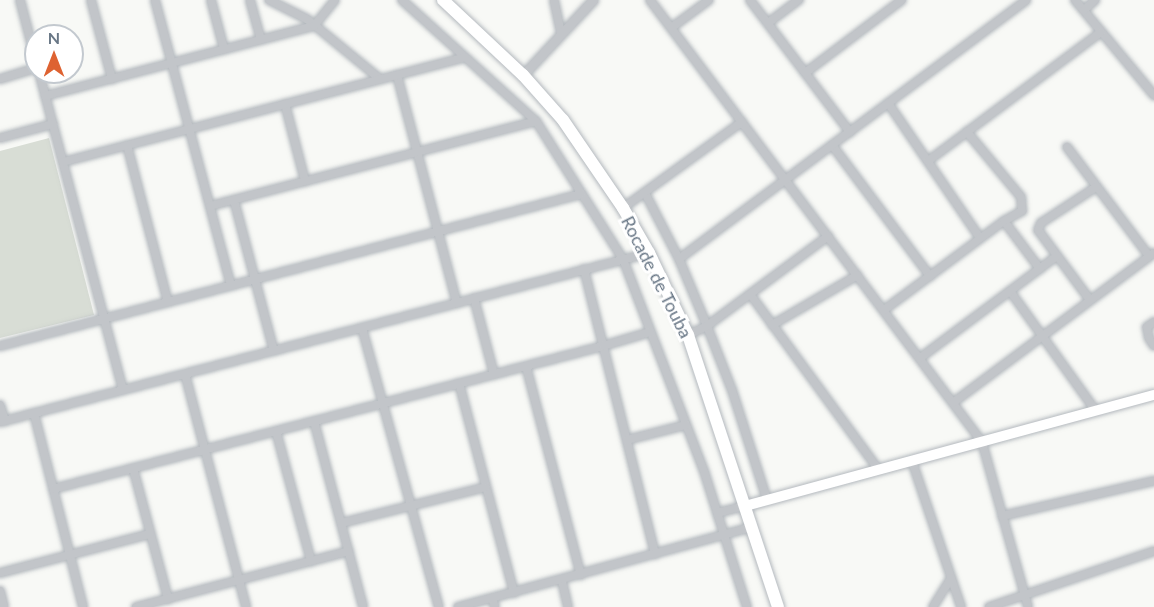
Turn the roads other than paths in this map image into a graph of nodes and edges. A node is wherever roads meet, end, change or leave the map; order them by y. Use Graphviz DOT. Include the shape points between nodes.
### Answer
graph roads {
  1 [pos="20,0"];
  2 [pos="91,0"];
  3 [pos="155,0"];
  4 [pos="211,0"];
  5 [pos="250,0"];
  6 [pos="269,0"];
  7 [pos="335,0"];
  8 [pos="402,0"];
  9 [pos="444,0"];
  10 [pos="554,0"];
  11 [pos="593,0"];
  12 [pos="650,0"];
  13 [pos="709,0"];
  14 [pos="750,0"];
  15 [pos="799,0"];
  16 [pos="902,0"];
  17 [pos="1026,0"];
  18 [pos="1075,0"];
  19 [pos="1095,0"];
  20 [pos="1084,10"];
  21 [pos="768,23"];
  22 [pos="26,24"];
  23 [pos="314,26"];
  24 [pos="671,28"];
  25 [pos="1101,32"];
  26 [pos="561,34"];
  27 [pos="261,40"];
  28 [pos="224,50"];
  29 [pos="465,57"];
  30 [pos="172,63"];
  31 [pos="24,72"];
  32 [pos="805,73"];
  33 [pos="397,75"];
  34 [pos="523,75"];
  35 [pos="0,79"];
  36 [pos="112,79"];
  37 [pos="380,79"];
  38 [pos="42,84"];
  39 [pos="1154,95"];
  40 [pos="45,96"];
  41 [pos="888,103"];
  42 [pos="285,104"];
  43 [pos="536,121"];
  44 [pos="742,122"];
  45 [pos="53,124"];
  46 [pos="189,129"];
  47 [pos="850,132"];
  48 [pos="967,132"];
  49 [pos="0,138"];
  50 [pos="127,145"];
  51 [pos="832,145"];
  52 [pos="1067,147"];
  53 [pos="417,152"];
  54 [pos="928,161"];
  55 [pos="63,162"];
  56 [pos="786,179"];
  57 [pos="305,181"];
  58 [pos="1096,187"];
  59 [pos="645,193"];
  60 [pos="581,194"];
  61 [pos="234,200"];
  62 [pos="210,206"];
  63 [pos="623,208"];
  64 [pos="1004,221"];
  65 [pos="438,231"];
  66 [pos="828,236"];
  67 [pos="980,238"];
  68 [pos="649,252"];
  69 [pos="1151,254"];
  70 [pos="1057,256"];
  71 [pos="623,259"];
  72 [pos="679,259"];
  73 [pos="1040,269"];
  74 [pos="584,270"];
  75 [pos="858,275"];
  76 [pos="930,276"];
  77 [pos="255,279"];
  78 [pos="231,285"];
  79 [pos="1010,291"];
  80 [pos="750,294"];
  81 [pos="474,298"];
  82 [pos="1090,300"];
  83 [pos="168,302"];
  84 [pos="457,303"];
  85 [pos="884,310"];
  86 [pos="104,318"];
  87 [pos="1154,322"];
  88 [pos="772,325"];
  89 [pos="707,326"];
  90 [pos="362,328"];
  91 [pos="650,332"];
  92 [pos="688,335"];
  93 [pos="1043,335"];
  94 [pos="0,346"];
  95 [pos="603,346"];
  96 [pos="1154,346"];
  97 [pos="274,351"];
  98 [pos="920,358"];
  99 [pos="526,366"];
  100 [pos="185,374"];
  101 [pos="494,374"];
  102 [pos="459,383"];
  103 [pos="123,390"];
  104 [pos="1154,395"];
  105 [pos="954,402"];
  106 [pos="382,403"];
  107 [pos="0,405"];
  108 [pos="1096,411"];
  109 [pos="34,413"];
  110 [pos="315,421"];
  111 [pos="3,422"];
  112 [pos="686,425"];
  113 [pos="276,430"];
  114 [pos="627,440"];
  115 [pos="982,442"];
  116 [pos="205,449"];
  117 [pos="912,461"];
  118 [pos="133,468"];
  119 [pos="879,470"];
  120 [pos="1154,481"];
  121 [pos="486,487"];
  122 [pos="53,489"];
  123 [pos="767,500"];
  124 [pos="409,506"];
  125 [pos="745,506"];
  126 [pos="717,513"];
  127 [pos="1002,516"];
  128 [pos="342,523"];
  129 [pos="752,527"];
  130 [pos="150,534"];
  131 [pos="724,535"];
  132 [pos="349,551"];
  133 [pos="1154,551"];
  134 [pos="655,554"];
  135 [pos="69,555"];
  136 [pos="311,561"];
  137 [pos="0,573"];
  138 [pos="581,575"];
  139 [pos="951,578"];
  140 [pos="239,580"];
  141 [pos="562,580"];
  142 [pos="0,591"];
  143 [pos="514,593"];
  144 [pos="1024,595"];
  145 [pos="492,598"];
  146 [pos="168,599"];
  147 [pos="4,607"];
  148 [pos="83,607"];
  149 [pos="136,607"];
  150 [pos="246,607"];
  151 [pos="363,607"];
  152 [pos="439,607"];
  153 [pos="458,607"];
  154 [pos="495,607"];
  155 [pos="568,607"];
  156 [pos="747,607"];
  157 [pos="778,607"];
  158 [pos="933,607"];
  159 [pos="961,607"];
  160 [pos="989,607"];
  161 [pos="1028,607"];
  1 -- 22 [label="street"];
  2 -- 36 [label="street"];
  3 -- 30 [label="street"];
  4 -- 28 [label="street"];
  5 -- 27 [label="street"];
  6 -- 23 [label="street"];
  7 -- 23 [label="street"];
  8 -- 29 [label="street"];
  9 -- 34 [label="main road, Rocade de Touba"];
  10 -- 26 [label="street"];
  11 -- 26 [label="street"];
  12 -- 24 [label="street"];
  13 -- 24 [label="street"];
  14 -- 21 [label="street"];
  15 -- 21 [label="street"];
  16 -- 32 [label="street"];
  17 -- 41 [label="street"];
  18 -- 20 [label="street"];
  19 -- 20 [label="street"];
  20 -- 25 [label="street"];
  21 -- 32 [label="street"];
  23 -- 27 [label="street"];
  23 -- 37 [label="street"];
  24 -- 44 [label="street"];
  25 -- 39 [label="street"];
  25 -- 48 [label="street"];
  26 -- 34 [label="street"];
  27 -- 28 [label="street"];
  28 -- 30 [label="street"];
  29 -- 33 [label="street"];
  29 -- 43 [label="street"];
  30 -- 36 [label="street"];
  30 -- 46 [label="street"];
  31 -- 35 [label="street"];
  32 -- 47 [label="street"];
  33 -- 37 [label="street"];
  33 -- 53 [label="street"];
  34 -- 63 [label="main road, Rocade de Touba" via="563,120"];
  36 -- 40 [label="street"];
  37 -- 42 [label="street"];
  38 -- 40 [label="street"];
  40 -- 45 [label="street"];
  41 -- 47 [label="street"];
  41 -- 54 [label="street"];
  42 -- 46 [label="street"];
  42 -- 57 [label="street"];
  43 -- 53 [label="street"];
  43 -- 60 [label="street"];
  44 -- 56 [label="street"];
  44 -- 59 [label="street"];
  45 -- 49 [label="street"];
  45 -- 55 [label="street"];
  46 -- 50 [label="street"];
  46 -- 62 [label="street"];
  47 -- 51 [label="street"];
  48 -- 54 [label="street"];
  48 -- 64 [label="street" via="1021,197 1022,211"];
  50 -- 55 [label="street"];
  50 -- 83 [label="street"];
  51 -- 56 [label="street"];
  51 -- 76 [label="street"];
  52 -- 58 [label="street"];
  53 -- 57 [label="street"];
  53 -- 65 [label="street"];
  54 -- 67 [label="street"];
  55 -- 86 [label="street"];
  56 -- 66 [label="street"];
  56 -- 72 [label="street"];
  57 -- 61 [label="street"];
  58 -- 69 [label="street"];
  58 -- 70 [label="street" via="1041,223 1040,237"];
  59 -- 63 [label="street"];
  59 -- 72 [label="street"];
  60 -- 65 [label="street"];
  60 -- 71 [label="street"];
  61 -- 62 [label="street"];
  61 -- 77 [label="street"];
  62 -- 78 [label="street"];
  63 -- 68 [label="main road, Rocade de Touba"];
  64 -- 67 [label="street"];
  64 -- 73 [label="street"];
  65 -- 77 [label="street"];
  65 -- 84 [label="street"];
  66 -- 75 [label="street"];
  66 -- 80 [label="street"];
  67 -- 76 [label="street"];
  68 -- 71 [label="street"];
  68 -- 92 [label="main road, Rocade de Touba"];
  69 -- 82 [label="street"];
  70 -- 73 [label="street"];
  70 -- 82 [label="street"];
  71 -- 74 [label="street"];
  71 -- 91 [label="street"];
  72 -- 89 [label="street"];
  73 -- 79 [label="street"];
  74 -- 81 [label="street"];
  74 -- 95 [label="street"];
  75 -- 85 [label="street"];
  75 -- 88 [label="street"];
  76 -- 85 [label="street"];
  77 -- 78 [label="street"];
  77 -- 97 [label="street"];
  78 -- 83 [label="street"];
  79 -- 93 [label="street"];
  79 -- 98 [label="street"];
  80 -- 88 [label="street"];
  80 -- 89 [label="street"];
  81 -- 84 [label="street"];
  81 -- 101 [label="street"];
  82 -- 93 [label="street"];
  83 -- 86 [label="street"];
  84 -- 90 [label="street"];
  85 -- 98 [label="street"];
  86 -- 94 [label="street"];
  86 -- 103 [label="street"];
  87 -- 96 [label="street" via="1147,327"];
  88 -- 119 [label="street"];
  89 -- 92 [label="street"];
  89 -- 123 [label="street"];
  90 -- 97 [label="street"];
  90 -- 106 [label="street"];
  91 -- 95 [label="street"];
  91 -- 112 [label="street"];
  92 -- 125 [label="main road, Rocade de Touba"];
  93 -- 105 [label="street"];
  93 -- 108 [label="street"];
  95 -- 99 [label="street"];
  95 -- 114 [label="street"];
  97 -- 100 [label="street"];
  98 -- 105 [label="street"];
  99 -- 101 [label="street"];
  99 -- 138 [label="street"];
  100 -- 103 [label="street"];
  100 -- 116 [label="street"];
  101 -- 102 [label="street"];
  102 -- 106 [label="street"];
  102 -- 121 [label="street"];
  103 -- 109 [label="street"];
  104 -- 108 [label="main road"];
  105 -- 115 [label="street"];
  106 -- 110 [label="street"];
  106 -- 124 [label="street"];
  107 -- 111 [label="street"];
  108 -- 115 [label="main road"];
  109 -- 111 [label="street"];
  109 -- 122 [label="street"];
  110 -- 113 [label="street"];
  110 -- 128 [label="street"];
  112 -- 114 [label="street"];
  112 -- 126 [label="street"];
  113 -- 116 [label="street"];
  113 -- 136 [label="street"];
  114 -- 134 [label="street"];
  115 -- 117 [label="main road"];
  115 -- 127 [label="street"];
  116 -- 118 [label="street"];
  116 -- 140 [label="street"];
  117 -- 119 [label="main road"];
  117 -- 139 [label="street"];
  118 -- 122 [label="street"];
  118 -- 130 [label="street"];
  119 -- 123 [label="main road"];
  120 -- 127 [label="street"];
  121 -- 124 [label="street"];
  121 -- 143 [label="street"];
  122 -- 135 [label="street"];
  123 -- 125 [label="main road"];
  124 -- 128 [label="street"];
  124 -- 152 [label="street"];
  125 -- 126 [label="street"];
  125 -- 129 [label="main road, Rocade de Touba"];
  126 -- 131 [label="street"];
  127 -- 144 [label="street"];
  128 -- 132 [label="street"];
  129 -- 131 [label="street"];
  129 -- 157 [label="main road, Rocade de Touba"];
  130 -- 135 [label="street"];
  130 -- 146 [label="street"];
  131 -- 134 [label="street"];
  131 -- 156 [label="street"];
  132 -- 136 [label="street"];
  132 -- 151 [label="street"];
  133 -- 144 [label="street"];
  134 -- 138 [label="street"];
  135 -- 137 [label="street"];
  135 -- 148 [label="street"];
  136 -- 140 [label="street"];
  138 -- 141 [label="street"];
  139 -- 158 [label="street"];
  139 -- 159 [label="street"];
  140 -- 146 [label="street"];
  140 -- 150 [label="street"];
  141 -- 143 [label="street"];
  141 -- 155 [label="street"];
  142 -- 147 [label="street"];
  143 -- 145 [label="street"];
  144 -- 160 [label="street"];
  144 -- 161 [label="street"];
  145 -- 153 [label="street"];
  145 -- 154 [label="street"];
  146 -- 149 [label="street"];
}
